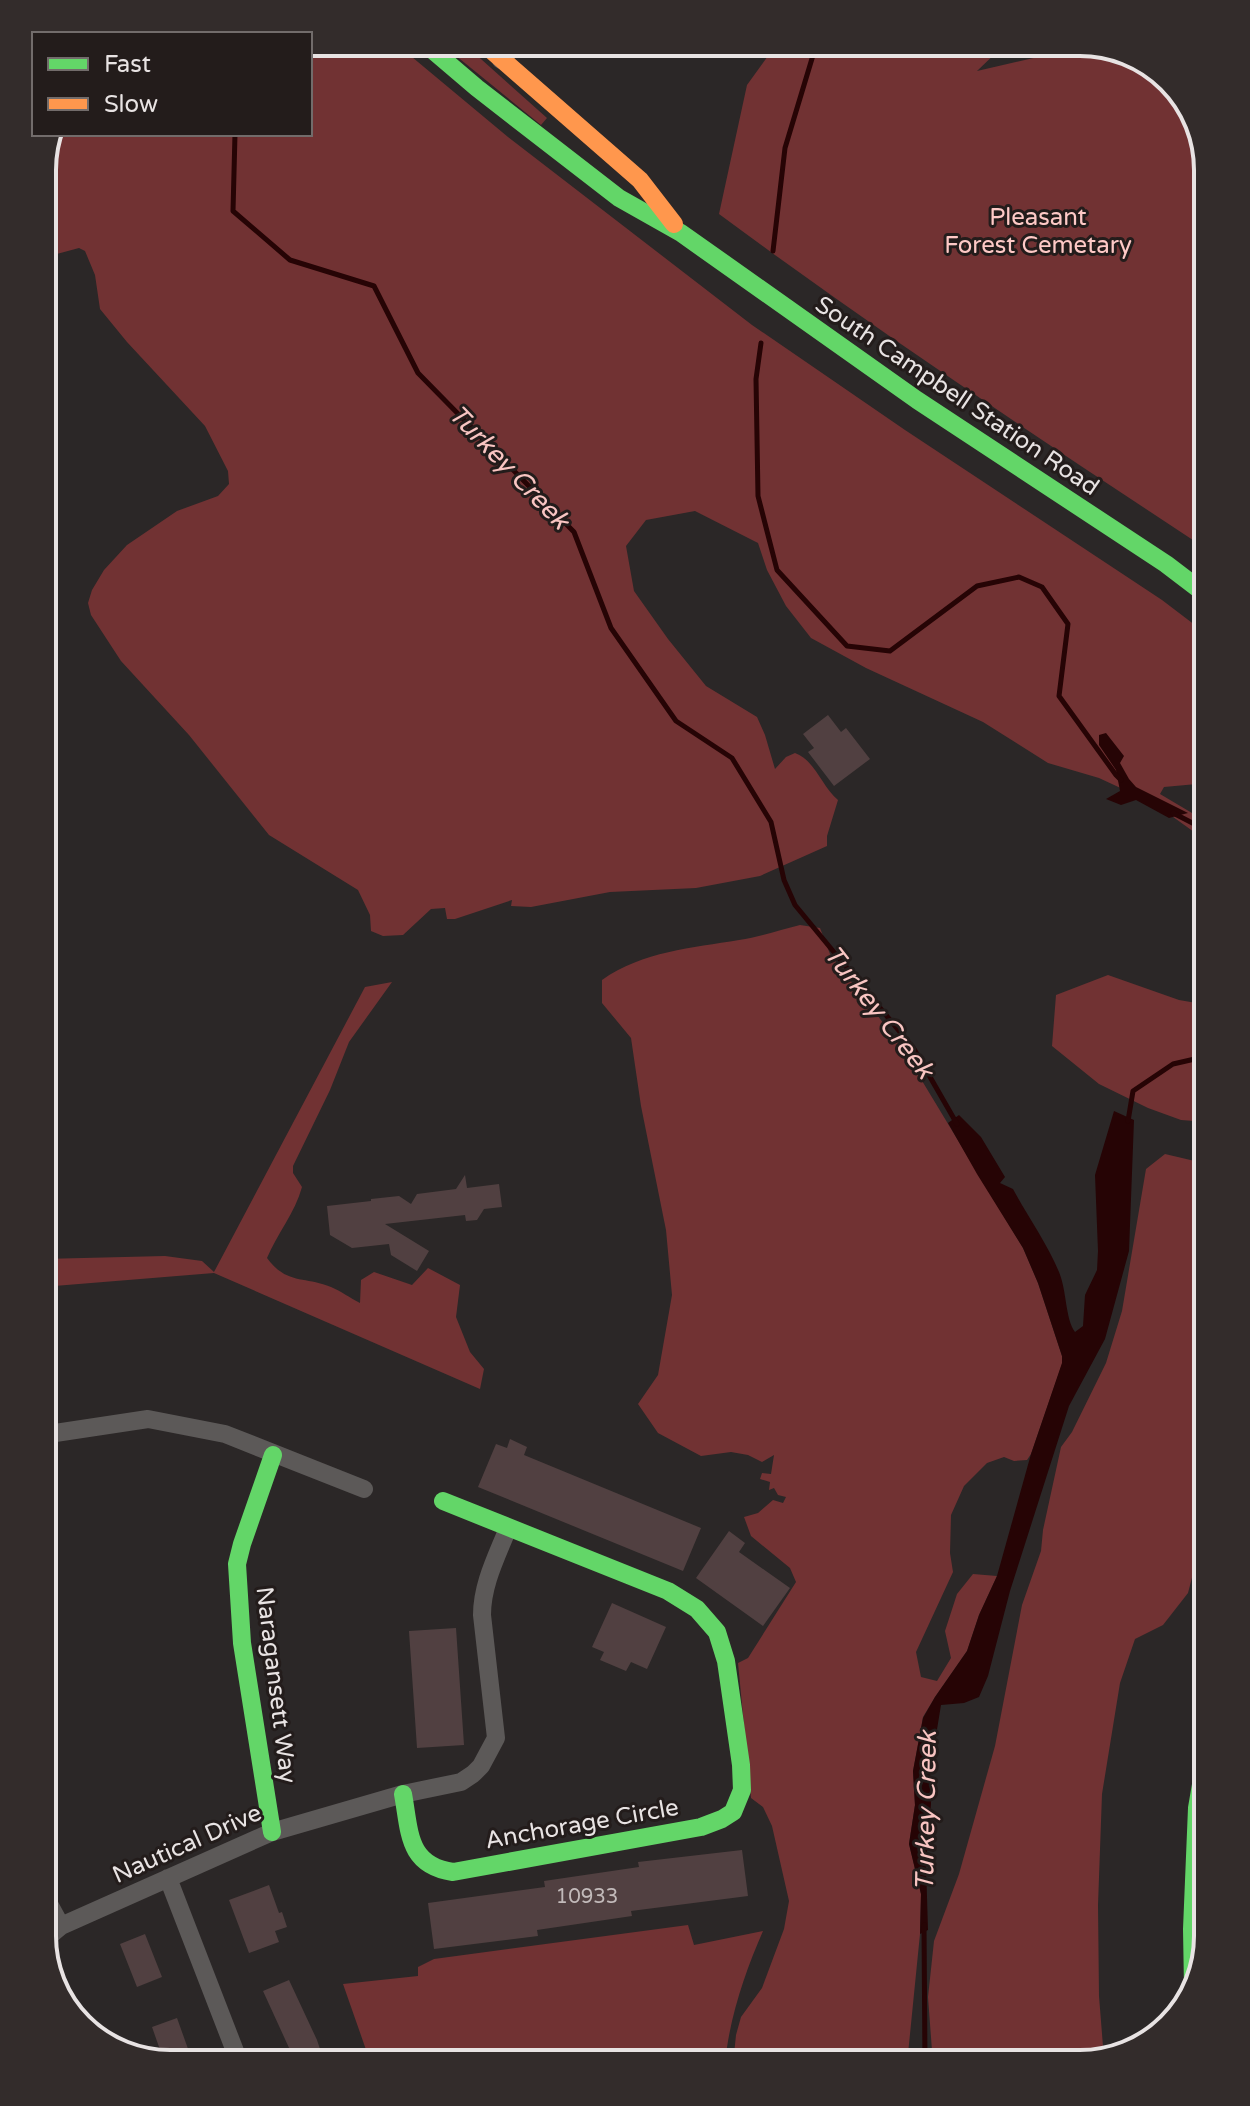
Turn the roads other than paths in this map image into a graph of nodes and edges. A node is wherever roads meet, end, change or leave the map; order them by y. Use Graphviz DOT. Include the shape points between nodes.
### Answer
graph roads {
  1 [pos="439,56"];
  2 [pos="497,56"];
  3 [pos="505,56"];
  4 [pos="501,60"];
  5 [pos="681,233"];
  6 [pos="1194,585"];
  7 [pos="56,1433"];
  8 [pos="273,1455"];
  9 [pos="364,1489"];
  10 [pos="443,1501"];
  11 [pos="508,1528"];
  12 [pos="403,1794"];
  13 [pos="272,1832"];
  14 [pos="168,1878"];
  15 [pos="1194,1881"];
  16 [pos="56,1917"];
  17 [pos="61,1926"];
  18 [pos="56,1930"];
  19 [pos="1192,1954"];
  20 [pos="235,2050"];
  1 -- 5 [label="main road, South Campbell Station Road" via="619,198"];
  2 -- 4 [label="main road, South Campbell Station Road"];
  3 -- 4 [label="street"];
  4 -- 5 [label="main road, South Campbell Station Road" via="640,180"];
  5 -- 6 [label="main road, South Campbell Station Road" via="917,400"];
  7 -- 8 [label="street" via="148,1419 225,1434"];
  8 -- 9 [label="street"];
  8 -- 13 [label="main road, Naragansett Way" via="237,1564 242,1643"];
  10 -- 11 [label="main road, Anchorage Circle"];
  11 -- 12 [label="street" via="482,1602 496,1738 481,1766 461,1782"];
  11 -- 12 [label="main road, Anchorage Circle" via="668,1591 711,1623 728,1676 742,1781 737,1804 733,1812 701,1827 443,1872 420,1860"];
  12 -- 13 [label="street, Nautical Drive"];
  13 -- 14 [label="street, Nautical Drive"];
  14 -- 17 [label="street, Nautical Drive"];
  14 -- 20 [label="street"];
  15 -- 19 [label="main road"];
  16 -- 17 [label="street"];
  17 -- 18 [label="street, Nautical Drive"];
}
